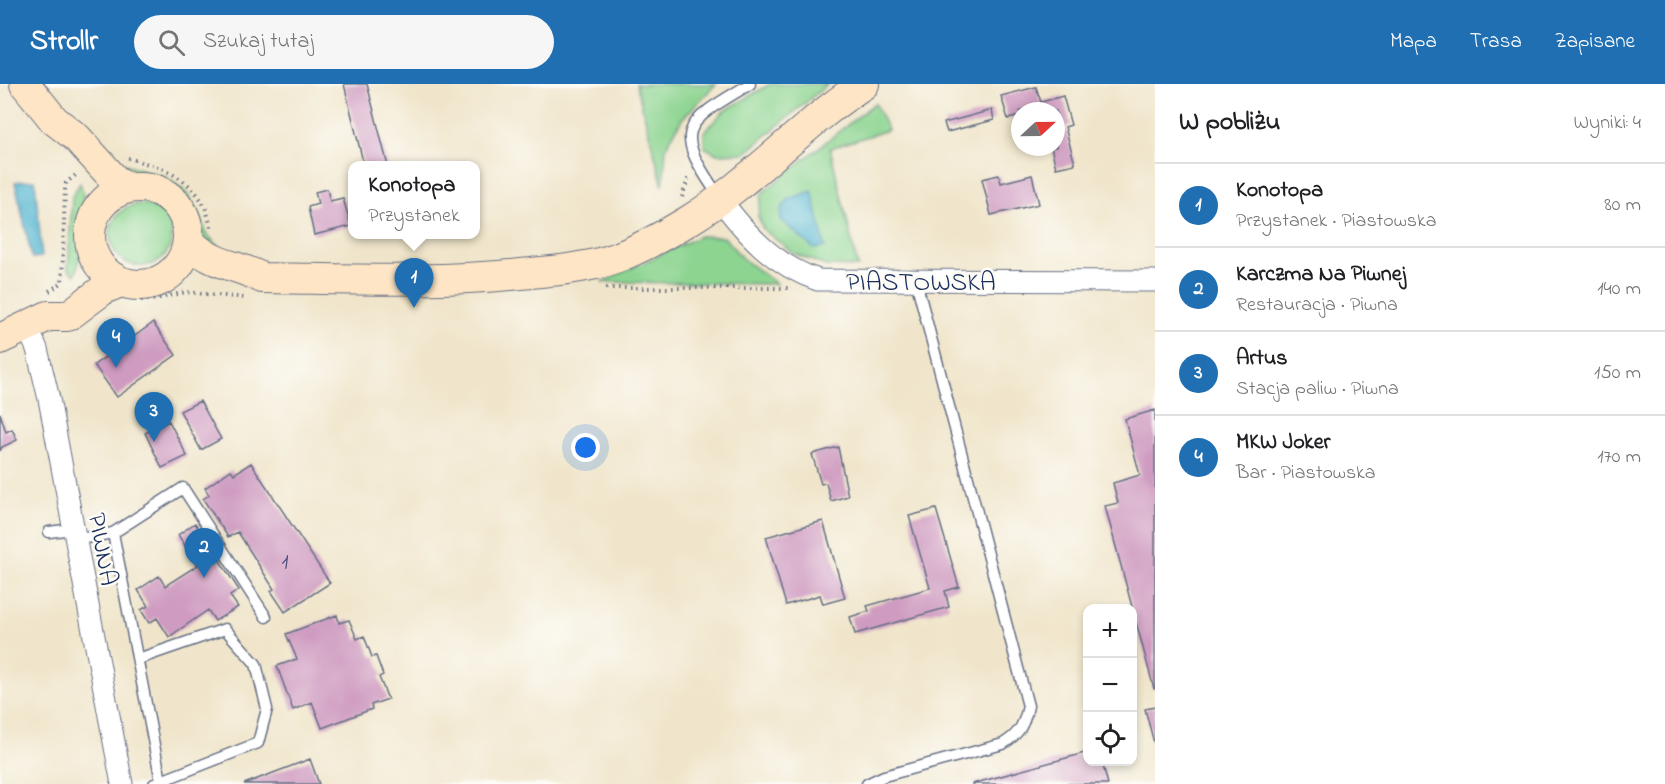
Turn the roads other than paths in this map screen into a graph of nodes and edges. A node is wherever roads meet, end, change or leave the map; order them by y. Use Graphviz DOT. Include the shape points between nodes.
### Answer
graph roads {
  1 [pos="25,84"];
  2 [pos="750,84"];
  3 [pos="864,84"];
  4 [pos="54,120"];
  5 [pos="129,188"];
  6 [pos="720,199"];
  7 [pos="99,208"];
  8 [pos="188,240"];
  9 [pos="96,259"];
  10 [pos="175,270"];
  11 [pos="916,281"];
  12 [pos="1155,281"];
  13 [pos="255,288"];
  14 [pos="124,291"];
  15 [pos="39,313"];
  16 [pos="0,339"];
  17 [pos="49,532"];
  18 [pos="113,533"];
  19 [pos="73,534"];
  20 [pos="266,617"];
  21 [pos="138,659"];
  22 [pos="158,783"];
  23 [pos="122,784"];
  24 [pos="867,784"];
  1 -- 4 [label="street"];
  2 -- 6 [label="lane" via="708,109 692,125 691,153"];
  3 -- 6 [label="street"];
  4 -- 5 [label="street" via="77,138 115,180"];
  4 -- 7 [label="street" via="63,147 97,197"];
  5 -- 7 [label="street" via="112,195"];
  5 -- 8 [label="street" via="152,189 172,199 185,218"];
  6 -- 11 [label="street, PIASTOWSKA" via="753,241 798,273 829,281"];
  6 -- 13 [label="street" via="654,241 607,261 561,270 479,279"];
  7 -- 9 [label="street" via="90,238"];
  8 -- 10 [label="street"];
  8 -- 13 [label="street" via="211,260 244,268"];
  9 -- 14 [label="street"];
  9 -- 15 [label="street" via="87,276 69,294"];
  10 -- 13 [label="street" via="222,285"];
  10 -- 14 [label="street" via="150,284"];
  11 -- 12 [label="street, PIASTOWSKA"];
  11 -- 24 [label="lane" via="1028,706 1025,722 1003,744"];
  14 -- 15 [label="street" via="104,289 68,316"];
  15 -- 16 [label="street"];
  15 -- 19 [label="street, PIWNA" via="37,349"];
  17 -- 19 [label="lane"];
  18 -- 19 [label="lane"];
  18 -- 20 [label="lane" via="183,488"];
  18 -- 21 [label="lane"];
  19 -- 23 [label="street, PIWNA"];
  21 -- 22 [label="lane"];
  21 -- 22 [label="lane" via="225,629 255,664 267,709 258,743"];
}
